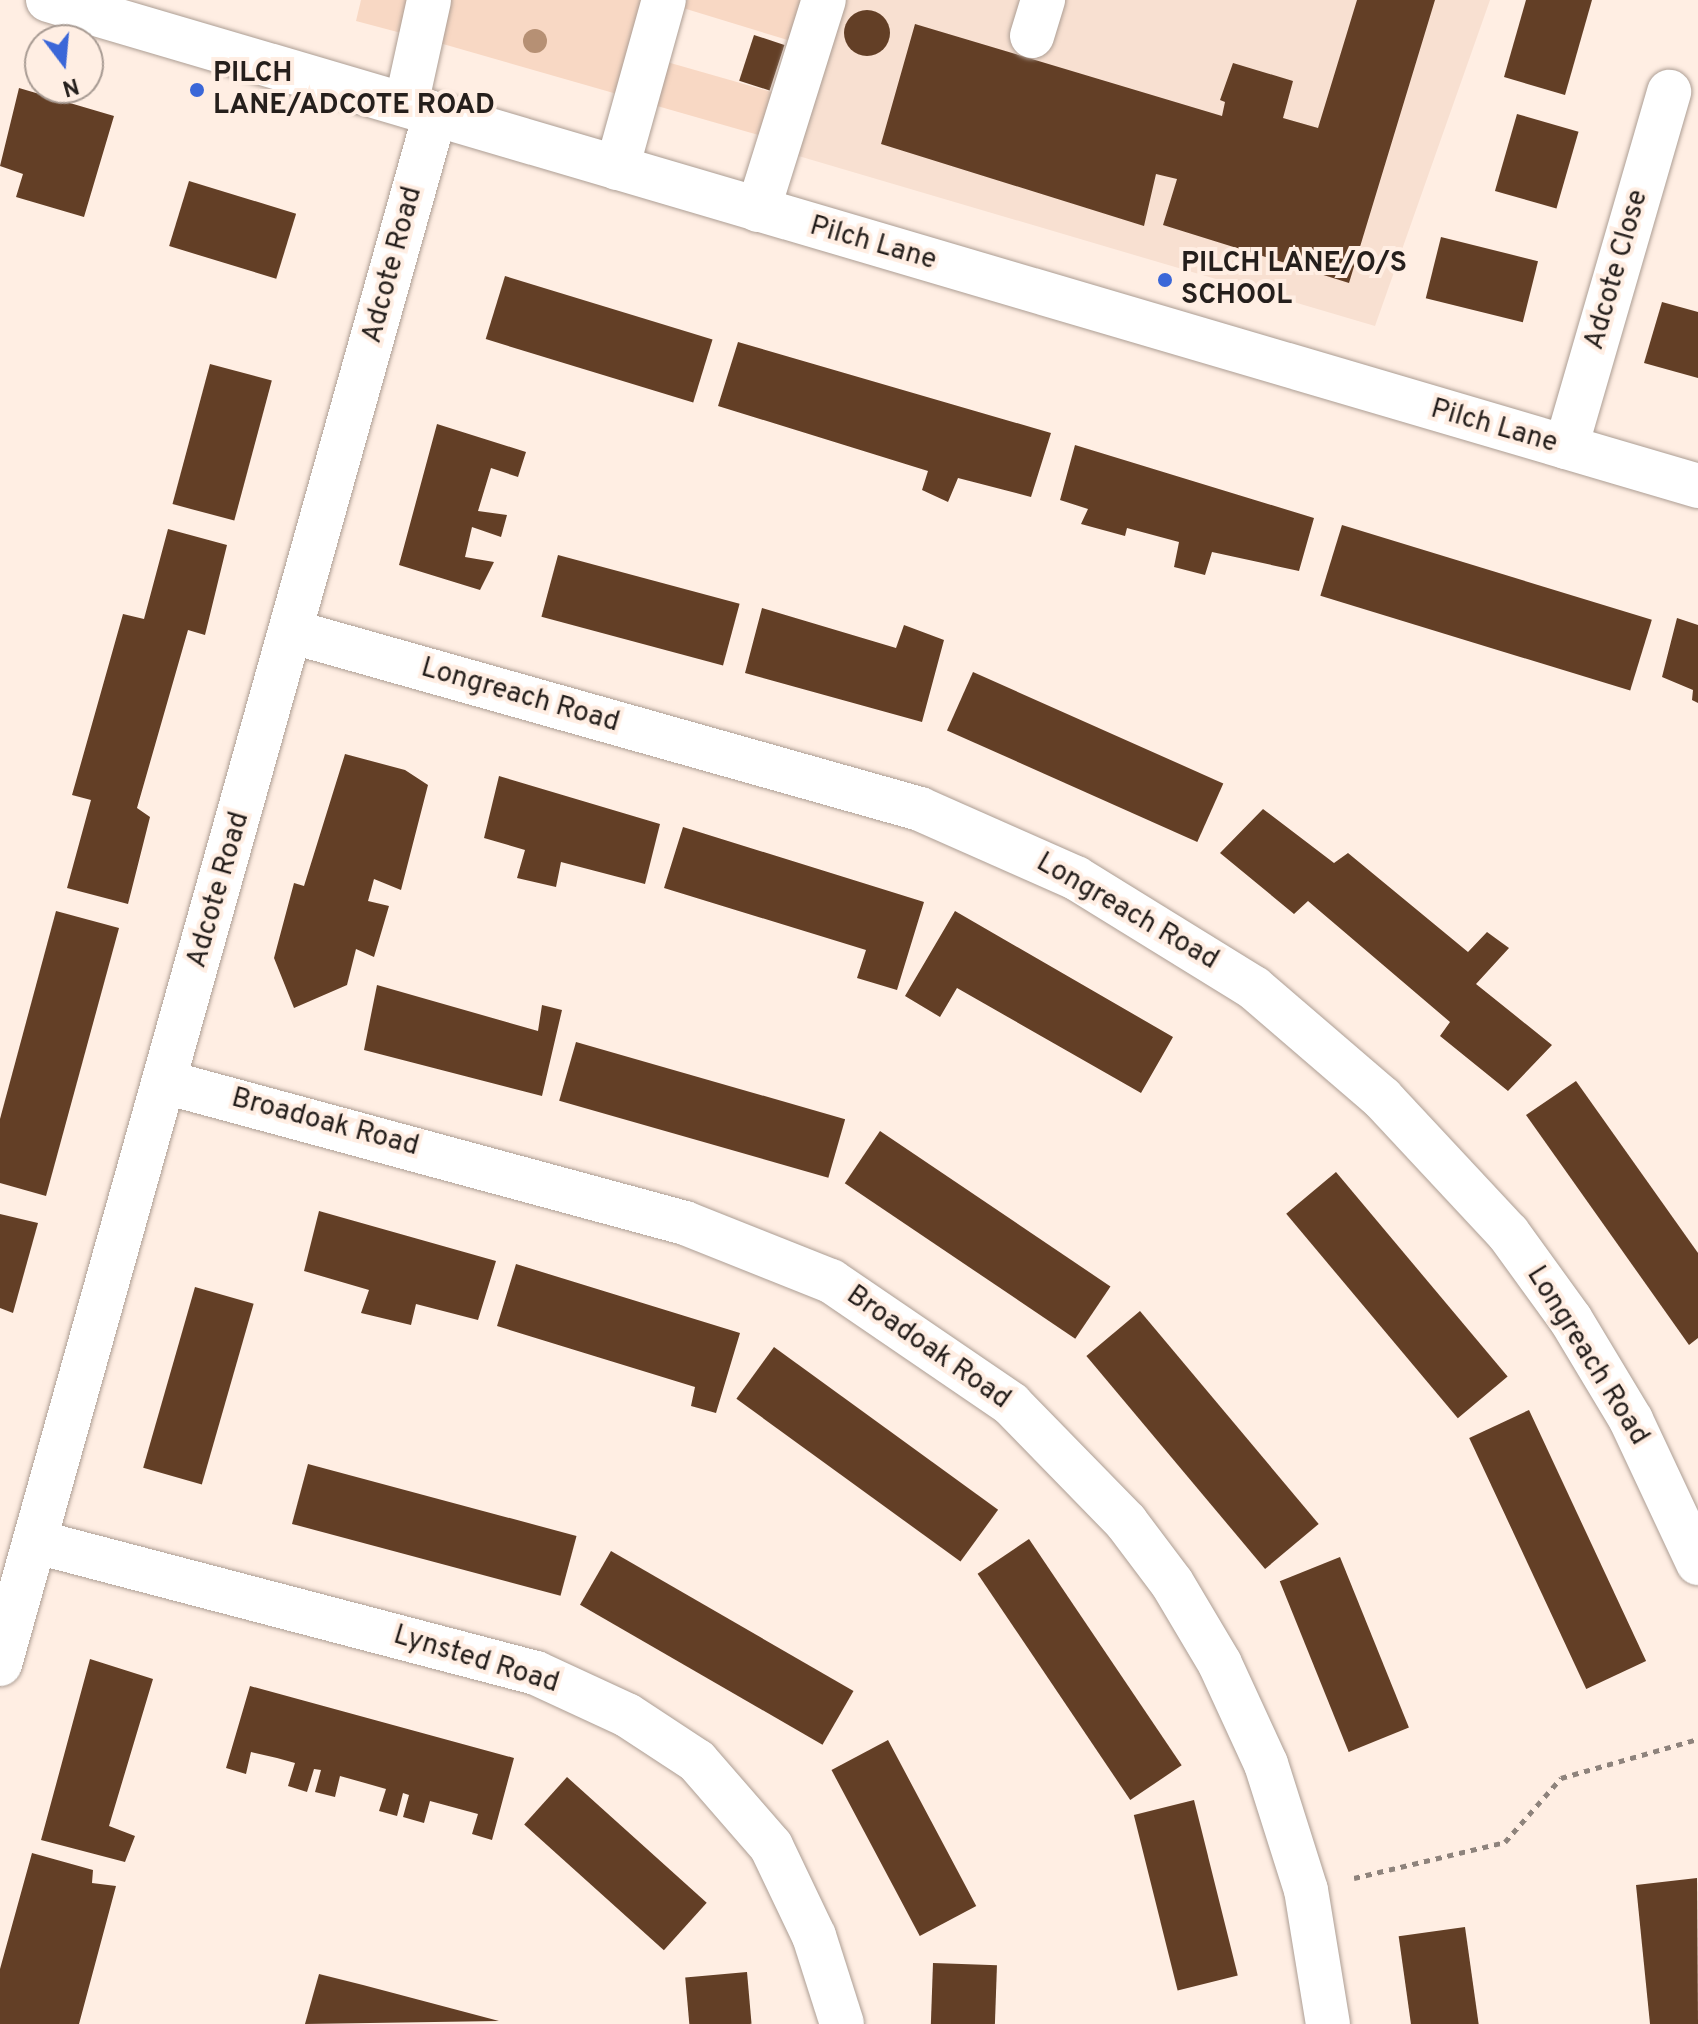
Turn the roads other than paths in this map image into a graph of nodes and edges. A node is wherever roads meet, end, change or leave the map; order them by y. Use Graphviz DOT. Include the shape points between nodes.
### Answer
graph roads {
  1 [pos="48,0"];
  2 [pos="429,0"];
  3 [pos="664,0"];
  4 [pos="824,0"];
  5 [pos="1669,92"];
  6 [pos="420,109"];
  7 [pos="617,168"];
  8 [pos="758,210"];
  9 [pos="1566,447"];
  10 [pos="1698,486"];
  11 [pos="293,632"];
  12 [pos="165,1082"];
  13 [pos="37,1542"];
  14 [pos="1698,1563"];
  15 [pos="0,1664"];
  16 [pos="842,2024"];
  17 [pos="1328,2024"];
  1 -- 6 [label="street, Pilch Lane"];
  2 -- 6 [label="street, Adcote Road"];
  3 -- 7 [label="street"];
  4 -- 8 [label="street"];
  5 -- 9 [label="street, Adcote Close"];
  6 -- 7 [label="street, Pilch Lane"];
  6 -- 11 [label="street, Adcote Road"];
  7 -- 8 [label="street, Pilch Lane"];
  8 -- 9 [label="street, Pilch Lane"];
  9 -- 10 [label="street, Pilch Lane"];
  11 -- 12 [label="street, Adcote Road"];
  11 -- 14 [label="street, Longreach Road" via="920,809 1076,878 1254,988 1339,1057 1420,1135 1515,1243 1571,1320 1631,1420"];
  12 -- 13 [label="street, Adcote Road"];
  12 -- 17 [label="street, Broadoak Road" via="685,1223 831,1281 1011,1404 1071,1460 1172,1583 1220,1664 1266,1764 1306,1890"];
  13 -- 15 [label="street, Adcote Road"];
  13 -- 16 [label="street, Lynsted Road" via="536,1673 627,1715 697,1761 771,1846 814,1936"];
}
